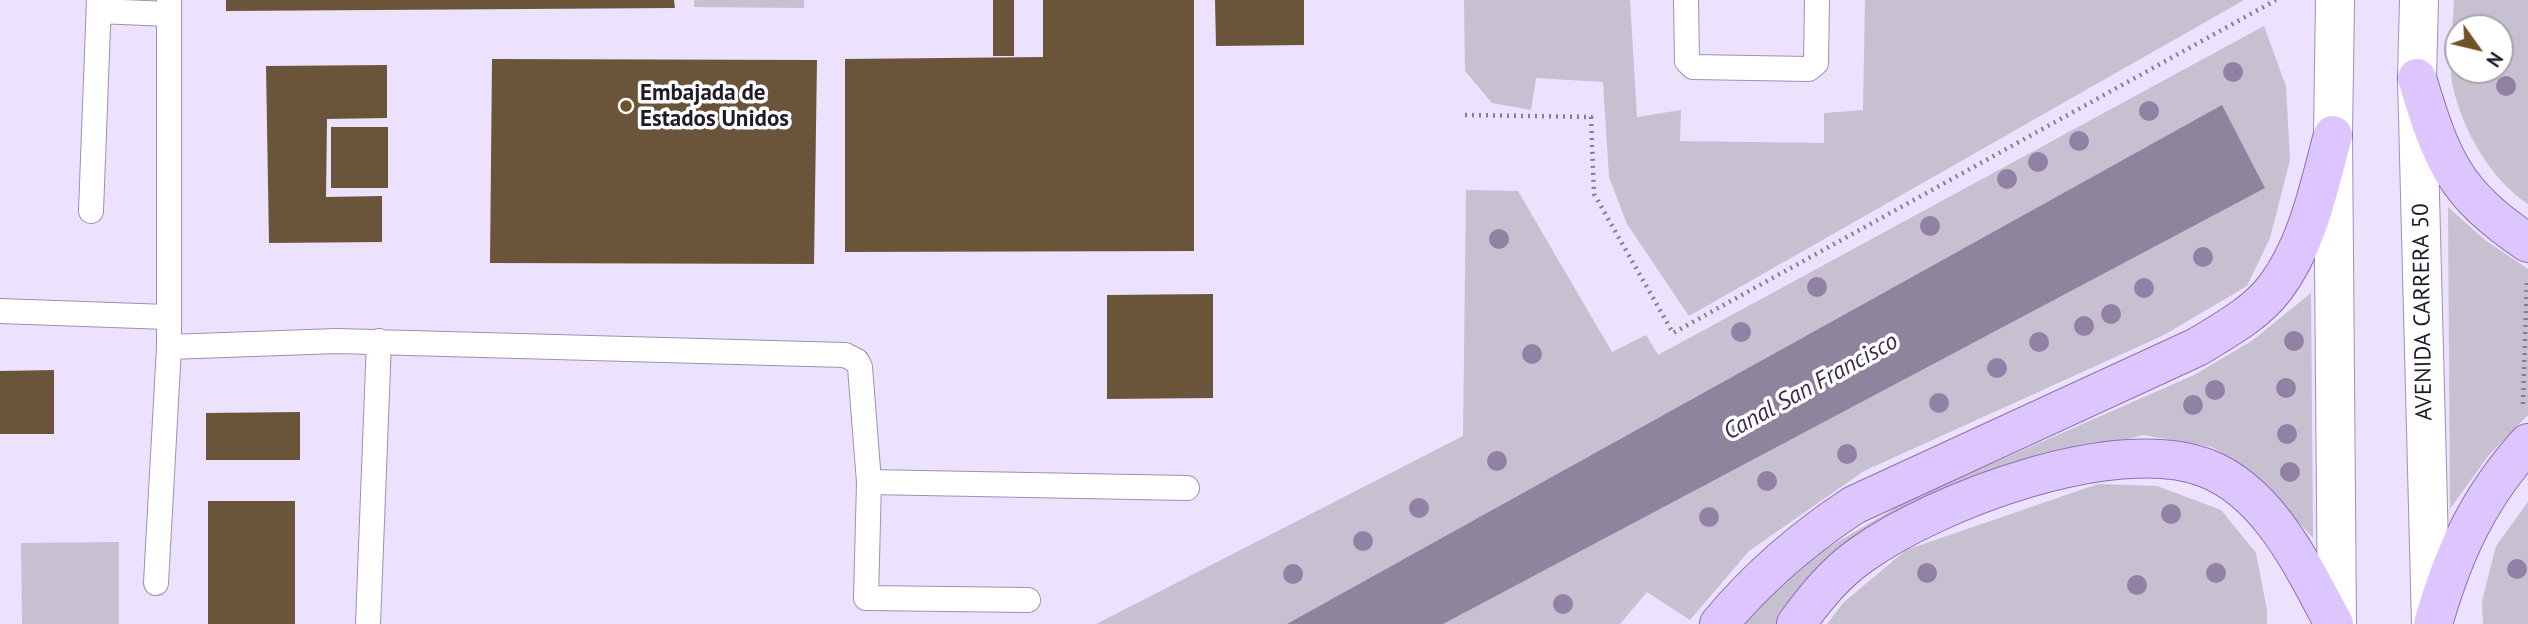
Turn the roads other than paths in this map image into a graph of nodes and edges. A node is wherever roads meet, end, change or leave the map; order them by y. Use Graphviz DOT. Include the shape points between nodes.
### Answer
graph roads {
  1 [pos="1686,0"];
  2 [pos="1817,0"];
  3 [pos="2336,0"];
  4 [pos="2419,0"];
  5 [pos="99,6"];
  6 [pos="169,7"];
  7 [pos="2417,78"];
  8 [pos="2333,135"];
  9 [pos="91,211"];
  10 [pos="2528,243"];
  11 [pos="0,311"];
  12 [pos="167,317"];
  13 [pos="379,341"];
  14 [pos="169,347"];
  15 [pos="2525,447"];
  16 [pos="870,482"];
  17 [pos="1187,488"];
  18 [pos="156,583"];
  19 [pos="1028,600"];
  20 [pos="368,624"];
  21 [pos="1720,624"];
  22 [pos="1796,624"];
  23 [pos="2335,624"];
  24 [pos="2432,624"];
  1 -- 2 [label="lane" via="1687,61 1693,67 1809,69 1816,63"];
  3 -- 8 [label="main road"];
  4 -- 7 [label="main road, AVENIDA CARRERA 50"];
  5 -- 6 [label="lane"];
  5 -- 9 [label="lane"];
  6 -- 12 [label="lane"];
  7 -- 10 [label="main road" via="2452,172 2472,200"];
  7 -- 24 [label="main road, AVENIDA CARRERA 50"];
  8 -- 21 [label="main road" via="2312,214 2292,260 2274,289 2237,323 2197,347 1854,505 1772,566"];
  8 -- 23 [label="main road"];
  11 -- 12 [label="lane"];
  12 -- 14 [label="lane"];
  13 -- 14 [label="lane"];
  13 -- 16 [label="lane" via="845,355 860,367"];
  13 -- 20 [label="lane"];
  14 -- 18 [label="lane"];
  15 -- 24 [label="main road" via="2484,500 2461,540"];
  16 -- 17 [label="lane"];
  16 -- 19 [label="lane" via="866,598"];
  22 -- 23 [label="main road" via="1819,593 1858,556 1900,529 2043,474 2120,458 2154,457 2206,468 2247,492 2282,533"];
}
